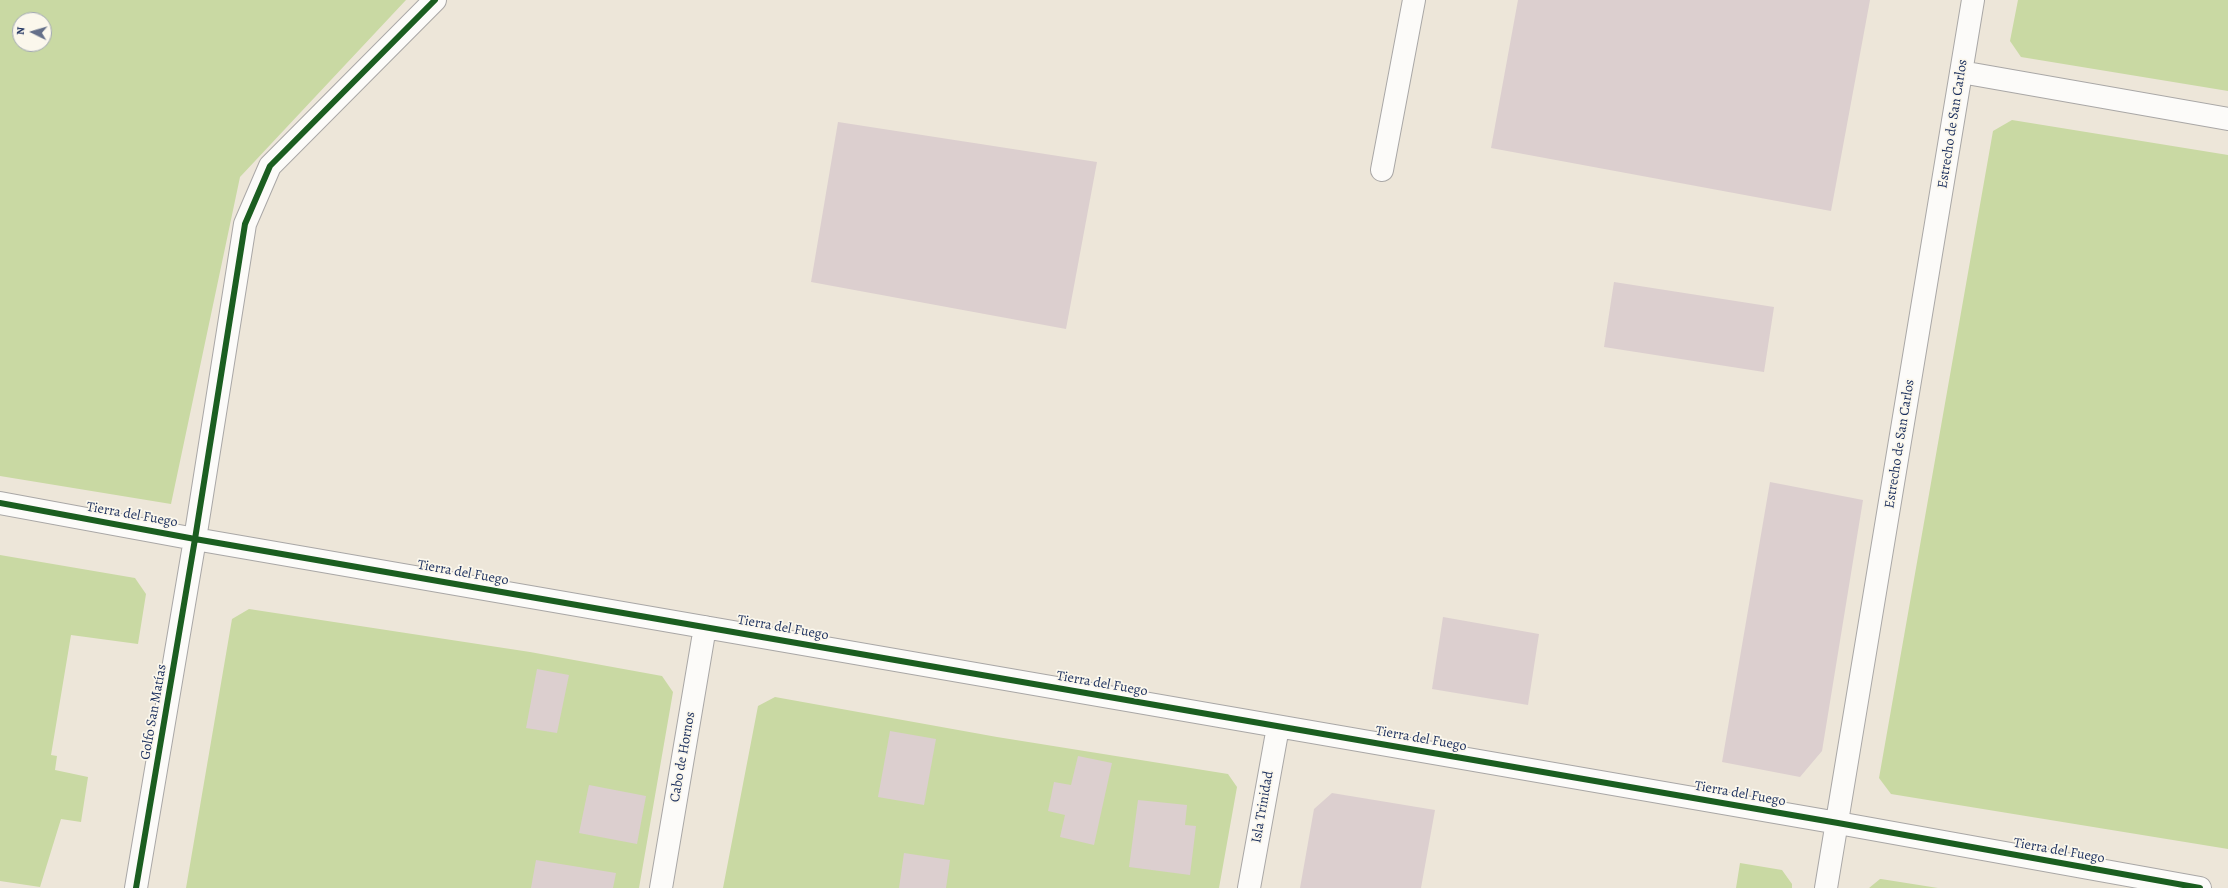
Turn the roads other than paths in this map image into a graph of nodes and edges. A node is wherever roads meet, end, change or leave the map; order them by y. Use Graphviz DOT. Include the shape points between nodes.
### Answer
graph roads {
  1 [pos="435,0"];
  2 [pos="1414,0"];
  3 [pos="1974,0"];
  4 [pos="1961,72"];
  5 [pos="2228,119"];
  6 [pos="1382,170"];
  7 [pos="0,503"];
  8 [pos="195,539"];
  9 [pos="705,627"];
  10 [pos="1278,727"];
  11 [pos="1838,823"];
  12 [pos="136,888"];
  13 [pos="661,888"];
  14 [pos="1248,888"];
  15 [pos="1826,888"];
  16 [pos="2200,888"];
  1 -- 8 [label="street, Golfo San Matías" via="270,166 245,224"];
  2 -- 6 [label="street"];
  3 -- 4 [label="street, Estrecho de San Carlos"];
  4 -- 5 [label="street"];
  4 -- 11 [label="street, Estrecho de San Carlos"];
  7 -- 8 [label="street, Tierra del Fuego"];
  8 -- 9 [label="street, Tierra del Fuego"];
  8 -- 12 [label="street, Golfo San Matías"];
  9 -- 10 [label="street, Tierra del Fuego"];
  9 -- 13 [label="street, Cabo de Hornos"];
  10 -- 11 [label="street, Tierra del Fuego"];
  10 -- 14 [label="street, Isla Trinidad"];
  11 -- 15 [label="street, Estrecho de San Carlos"];
  11 -- 16 [label="street, Tierra del Fuego"];
}
